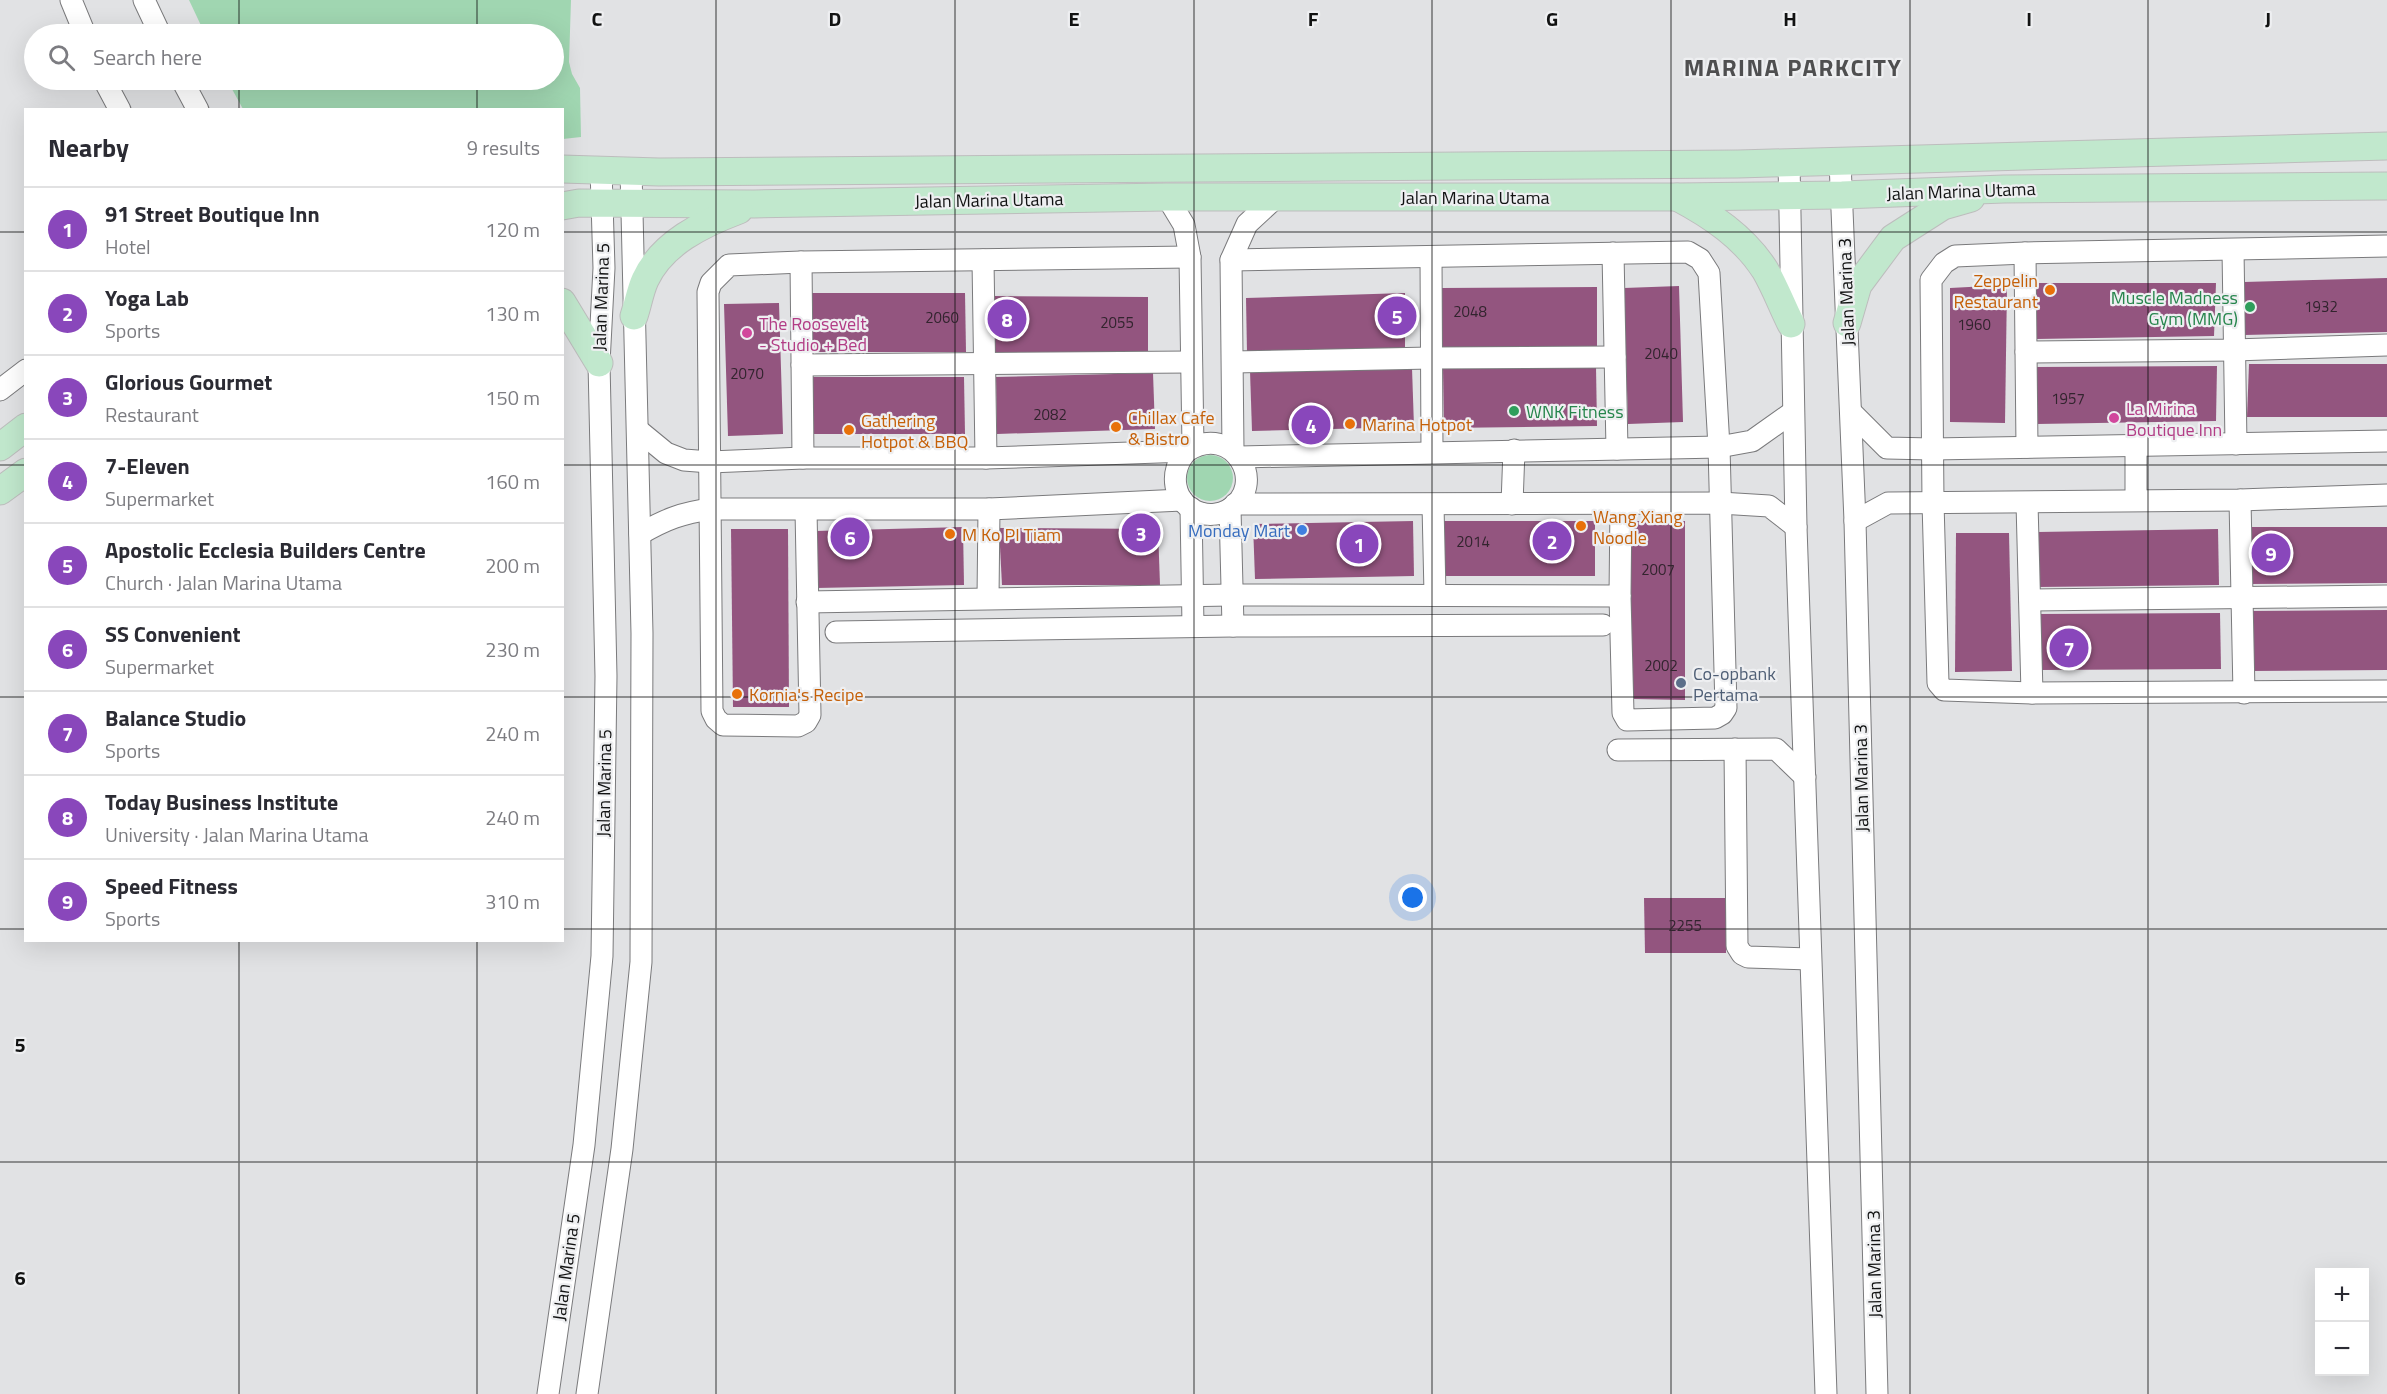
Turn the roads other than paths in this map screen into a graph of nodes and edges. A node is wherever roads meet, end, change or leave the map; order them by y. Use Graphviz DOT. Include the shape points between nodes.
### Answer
graph roads {
  1 [pos="71,0"];
  2 [pos="144,0"];
  3 [pos="81,24"];
  4 [pos="155,24"];
  5 [pos="109,90"];
  6 [pos="187,90"];
  7 [pos="119,108"];
  8 [pos="197,108"];
  9 [pos="2387,146"];
  10 [pos="1789,162"];
  11 [pos="1840,162"];
  12 [pos="564,169"];
  13 [pos="600,169"];
  14 [pos="631,170"];
  15 [pos="2387,186"];
  16 [pos="2004,189"];
  17 [pos="1790,195"];
  18 [pos="1842,195"];
  19 [pos="1167,197"];
  20 [pos="1677,197"];
  21 [pos="1274,199"];
  22 [pos="602,204"];
  23 [pos="632,204"];
  24 [pos="754,204"];
  25 [pos="564,206"];
  26 [pos="2387,246"];
  27 [pos="2233,250"];
  28 [pos="1613,253"];
  29 [pos="2025,253"];
  30 [pos="1431,256"];
  31 [pos="1190,257"];
  32 [pos="983,260"];
  33 [pos="1231,260"];
  34 [pos="801,262"];
  35 [pos="564,305"];
  36 [pos="634,316"];
  37 [pos="1847,323"];
  38 [pos="1791,324"];
  39 [pos="2387,345"];
  40 [pos="2234,350"];
  41 [pos="2026,352"];
  42 [pos="1616,357"];
  43 [pos="1431,358"];
  44 [pos="1191,362"];
  45 [pos="1233,362"];
  46 [pos="599,363"];
  47 [pos="985,363"];
  48 [pos="802,365"];
  49 [pos="24,372"];
  50 [pos="0,390"];
  51 [pos="1792,412"];
  52 [pos="1851,412"];
  53 [pos="24,429"];
  54 [pos="638,430"];
  55 [pos="2387,441"];
  56 [pos="2236,444"];
  57 [pos="2136,446"];
  58 [pos="0,447"];
  59 [pos="1719,447"];
  60 [pos="2027,447"];
  61 [pos="1190,448"];
  62 [pos="1617,449"];
  63 [pos="1932,449"];
  64 [pos="1514,450"];
  65 [pos="1432,452"];
  66 [pos="1236,454"];
  67 [pos="803,458"];
  68 [pos="986,458"];
  69 [pos="710,462"];
  70 [pos="24,473"];
  71 [pos="0,491"];
  72 [pos="2387,495"];
  73 [pos="2136,500"];
  74 [pos="2240,500"];
  75 [pos="1933,502"];
  76 [pos="1720,503"];
  77 [pos="2027,503"];
  78 [pos="1186,504"];
  79 [pos="1512,504"];
  80 [pos="1621,504"];
  81 [pos="1433,505"];
  82 [pos="1233,507"];
  83 [pos="711,509"];
  84 [pos="989,509"];
  85 [pos="806,510"];
  86 [pos="1854,521"];
  87 [pos="1796,527"];
  88 [pos="640,534"];
  89 [pos="1434,594"];
  90 [pos="1232,595"];
  91 [pos="1192,596"];
  92 [pos="1620,596"];
  93 [pos="2387,596"];
  94 [pos="988,598"];
  95 [pos="2242,598"];
  96 [pos="2030,600"];
  97 [pos="807,602"];
  98 [pos="1603,625"];
  99 [pos="1193,626"];
  100 [pos="1233,626"];
  101 [pos="836,632"];
  102 [pos="2387,691"];
  103 [pos="2032,693"];
  104 [pos="2244,693"];
  105 [pos="1803,721"];
  106 [pos="1735,749"];
  107 [pos="1776,749"];
  108 [pos="1618,750"];
  109 [pos="1805,777"];
  110 [pos="1810,959"];
  111 [pos="549,1394"];
  112 [pos="587,1394"];
  113 [pos="1826,1394"];
  114 [pos="1877,1394"];
  1 -- 3 [label="street"];
  2 -- 4 [label="street"];
  5 -- 7 [label="street"];
  6 -- 8 [label="street"];
  9 -- 11 [label="main road, Jalan Marina Utama"];
  10 -- 11 [label="main road, Jalan Marina Utama"];
  10 -- 14 [label="main road, Jalan Marina Utama"];
  10 -- 17 [label="street"];
  11 -- 18 [label="street, Jalan Marina 3"];
  12 -- 13 [label="main road, Jalan Marina Utama"];
  13 -- 14 [label="main road, Jalan Marina Utama"];
  13 -- 22 [label="street, Jalan Marina 5"];
  14 -- 23 [label="street, Jalan Marina 5"];
  15 -- 16 [label="main road, Jalan Marina Utama"];
  16 -- 18 [label="main road, Jalan Marina Utama"];
  16 -- 37 [label="main road" via="1943,206 1893,238 1858,285"];
  17 -- 18 [label="main road, Jalan Marina Utama"];
  17 -- 20 [label="main road, Jalan Marina Utama"];
  17 -- 38 [label="street"];
  18 -- 37 [label="street, Jalan Marina 3"];
  19 -- 21 [label="main road, Jalan Marina Utama"];
  19 -- 24 [label="main road, Jalan Marina Utama"];
  19 -- 31 [label="street" via="1184,225"];
  20 -- 21 [label="main road, Jalan Marina Utama"];
  20 -- 38 [label="main road" via="1705,212 1746,244 1765,270"];
  21 -- 33 [label="street" via="1246,224"];
  22 -- 23 [label="main road, Jalan Marina Utama"];
  22 -- 25 [label="main road, Jalan Marina Utama"];
  22 -- 46 [label="street, Jalan Marina 5" via="604,268"];
  23 -- 24 [label="main road, Jalan Marina Utama"];
  23 -- 36 [label="street, Jalan Marina 5"];
  24 -- 36 [label="main road" via="710,221 660,256 645,280"];
  26 -- 27 [label="street"];
  27 -- 29 [label="street"];
  27 -- 40 [label="street"];
  28 -- 30 [label="street"];
  28 -- 42 [label="street"];
  28 -- 59 [label="street" via="1688,252 1700,259 1709,273"];
  29 -- 41 [label="street"];
  29 -- 63 [label="street" via="1955,256 1931,280"];
  30 -- 33 [label="street"];
  30 -- 43 [label="street"];
  31 -- 32 [label="street"];
  31 -- 44 [label="street"];
  32 -- 34 [label="street"];
  32 -- 47 [label="street"];
  33 -- 45 [label="street"];
  34 -- 48 [label="street"];
  34 -- 69 [label="street" via="729,265 711,283"];
  35 -- 46 [label="main road"];
  36 -- 54 [label="street, Jalan Marina 5"];
  37 -- 52 [label="street, Jalan Marina 3"];
  38 -- 51 [label="street"];
  39 -- 40 [label="street"];
  40 -- 41 [label="street"];
  40 -- 56 [label="street"];
  41 -- 60 [label="street"];
  42 -- 43 [label="street"];
  42 -- 62 [label="street"];
  43 -- 45 [label="street"];
  43 -- 65 [label="street"];
  44 -- 47 [label="street"];
  44 -- 61 [label="street"];
  45 -- 66 [label="street"];
  46 -- 111 [label="street, Jalan Marina 5" via="606,676 602,956 584,1144"];
  47 -- 48 [label="street"];
  47 -- 68 [label="street"];
  48 -- 67 [label="street"];
  49 -- 50 [label="street"];
  51 -- 59 [label="street" via="1752,441"];
  51 -- 87 [label="street"];
  52 -- 63 [label="street" via="1887,448"];
  52 -- 86 [label="street, Jalan Marina 3"];
  53 -- 58 [label="main road"];
  54 -- 69 [label="street" via="666,453 684,460"];
  54 -- 88 [label="street, Jalan Marina 5"];
  55 -- 56 [label="street"];
  56 -- 57 [label="street"];
  57 -- 60 [label="street"];
  57 -- 73 [label="street"];
  59 -- 62 [label="street"];
  59 -- 76 [label="street"];
  60 -- 63 [label="street"];
  61 -- 66 [label="street" via="1214,442"];
  61 -- 68 [label="street"];
  61 -- 78 [label="street" via="1174,474 1177,492"];
  62 -- 64 [label="street"];
  63 -- 75 [label="street"];
  64 -- 65 [label="street"];
  64 -- 79 [label="street"];
  65 -- 66 [label="street"];
  66 -- 82 [label="street" via="1246,482"];
  67 -- 68 [label="street"];
  67 -- 69 [label="street"];
  69 -- 83 [label="street"];
  70 -- 71 [label="main road"];
  72 -- 74 [label="street"];
  73 -- 74 [label="street"];
  73 -- 77 [label="street"];
  74 -- 95 [label="street"];
  75 -- 77 [label="street"];
  75 -- 86 [label="street" via="1888,503"];
  75 -- 103 [label="street" via="1938,683 1951,692"];
  76 -- 80 [label="street"];
  76 -- 87 [label="street" via="1769,506"];
  76 -- 92 [label="street" via="1726,708 1722,714 1715,718 1626,720"];
  77 -- 96 [label="street"];
  78 -- 82 [label="street" via="1201,513 1212,514"];
  78 -- 84 [label="street"];
  78 -- 91 [label="street"];
  79 -- 80 [label="street"];
  79 -- 81 [label="street"];
  80 -- 92 [label="street"];
  81 -- 82 [label="street"];
  81 -- 89 [label="street"];
  82 -- 90 [label="street"];
  83 -- 85 [label="street"];
  83 -- 88 [label="street" via="686,512"];
  83 -- 97 [label="street" via="712,711 716,720 723,725 806,723 810,716"];
  84 -- 85 [label="street"];
  84 -- 94 [label="street"];
  85 -- 97 [label="street"];
  86 -- 114 [label="street, Jalan Marina 3"];
  87 -- 105 [label="street"];
  88 -- 112 [label="street, Jalan Marina 5" via="641,962 622,1149"];
  89 -- 90 [label="street"];
  89 -- 92 [label="street"];
  90 -- 91 [label="street"];
  90 -- 100 [label="street"];
  91 -- 94 [label="street"];
  91 -- 99 [label="street"];
  93 -- 95 [label="street"];
  94 -- 97 [label="street"];
  95 -- 96 [label="street"];
  95 -- 104 [label="street"];
  96 -- 103 [label="street"];
  98 -- 100 [label="street"];
  99 -- 100 [label="street"];
  99 -- 101 [label="street"];
  102 -- 104 [label="street"];
  103 -- 104 [label="street"];
  105 -- 107 [label="street"];
  105 -- 109 [label="street"];
  106 -- 107 [label="street"];
  106 -- 108 [label="street"];
  106 -- 110 [label="street" via="1737,946 1748,957"];
  107 -- 109 [label="street"];
  109 -- 110 [label="street"];
  110 -- 113 [label="street"];
}
